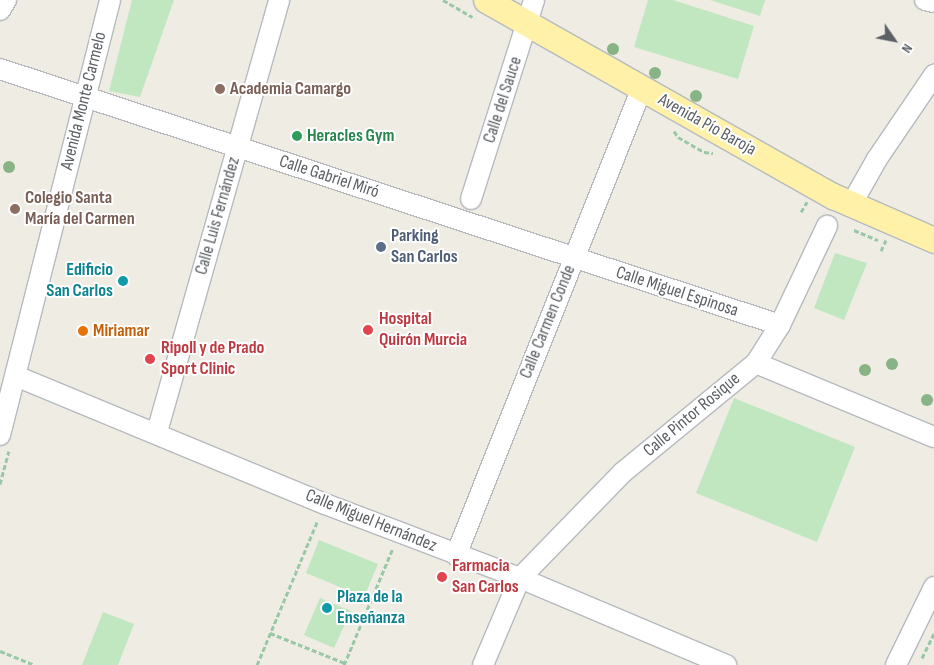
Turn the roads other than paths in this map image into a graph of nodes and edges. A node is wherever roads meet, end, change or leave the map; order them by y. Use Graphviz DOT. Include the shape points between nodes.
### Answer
graph roads {
  1 [pos="6,0"];
  2 [pos="110,0"];
  3 [pos="279,0"];
  4 [pos="486,0"];
  5 [pos="534,0"];
  6 [pos="925,0"];
  7 [pos="934,2"];
  8 [pos="0,10"];
  9 [pos="528,24"];
  10 [pos="0,69"];
  11 [pos="934,75"];
  12 [pos="642,88"];
  13 [pos="85,96"];
  14 [pos="238,147"];
  15 [pos="471,199"];
  16 [pos="851,205"];
  17 [pos="827,226"];
  18 [pos="934,240"];
  19 [pos="574,258"];
  20 [pos="780,325"];
  21 [pos="756,362"];
  22 [pos="16,376"];
  23 [pos="157,432"];
  24 [pos="0,435"];
  25 [pos="934,437"];
  26 [pos="456,556"];
  27 [pos="520,578"];
  28 [pos="934,587"];
  29 [pos="483,665"];
  30 [pos="726,665"];
  31 [pos="896,665"];
  1 -- 8 [label="street"];
  2 -- 13 [label="street, Avenida Monte Carmelo"];
  3 -- 14 [label="street, Calle Luis Fernández"];
  4 -- 9 [label="main road, Avenida Pío Baroja"];
  5 -- 9 [label="street, Calle del Sauce"];
  6 -- 7 [label="street"];
  9 -- 12 [label="main road, Avenida Pío Baroja"];
  9 -- 15 [label="street, Calle del Sauce"];
  10 -- 13 [label="street, Calle Gabriel Miró"];
  11 -- 16 [label="street" via="877,158"];
  12 -- 16 [label="main road, Avenida Pío Baroja"];
  12 -- 19 [label="street, Calle Carmen Conde"];
  13 -- 14 [label="street, Calle Gabriel Miró"];
  13 -- 22 [label="street, Avenida Monte Carmelo"];
  14 -- 19 [label="street, Calle Gabriel Miró"];
  14 -- 23 [label="street, Calle Luis Fernández"];
  16 -- 18 [label="main road, Avenida Pío Baroja"];
  17 -- 20 [label="street, Calle Pintor Rosique"];
  19 -- 20 [label="street, Calle Miguel Espinosa"];
  19 -- 26 [label="street, Calle Carmen Conde"];
  20 -- 21 [label="street, Calle Pintor Rosique"];
  21 -- 25 [label="street"];
  21 -- 27 [label="street, Calle Pintor Rosique" via="622,473"];
  22 -- 23 [label="street, Calle Miguel Hernández"];
  22 -- 24 [label="street, Avenida Monte Carmelo"];
  23 -- 26 [label="street, Calle Miguel Hernández"];
  26 -- 27 [label="street, Calle Miguel Hernández"];
  27 -- 29 [label="street"];
  27 -- 30 [label="street, Calle Miguel Hernández"];
  28 -- 31 [label="street"];
}
